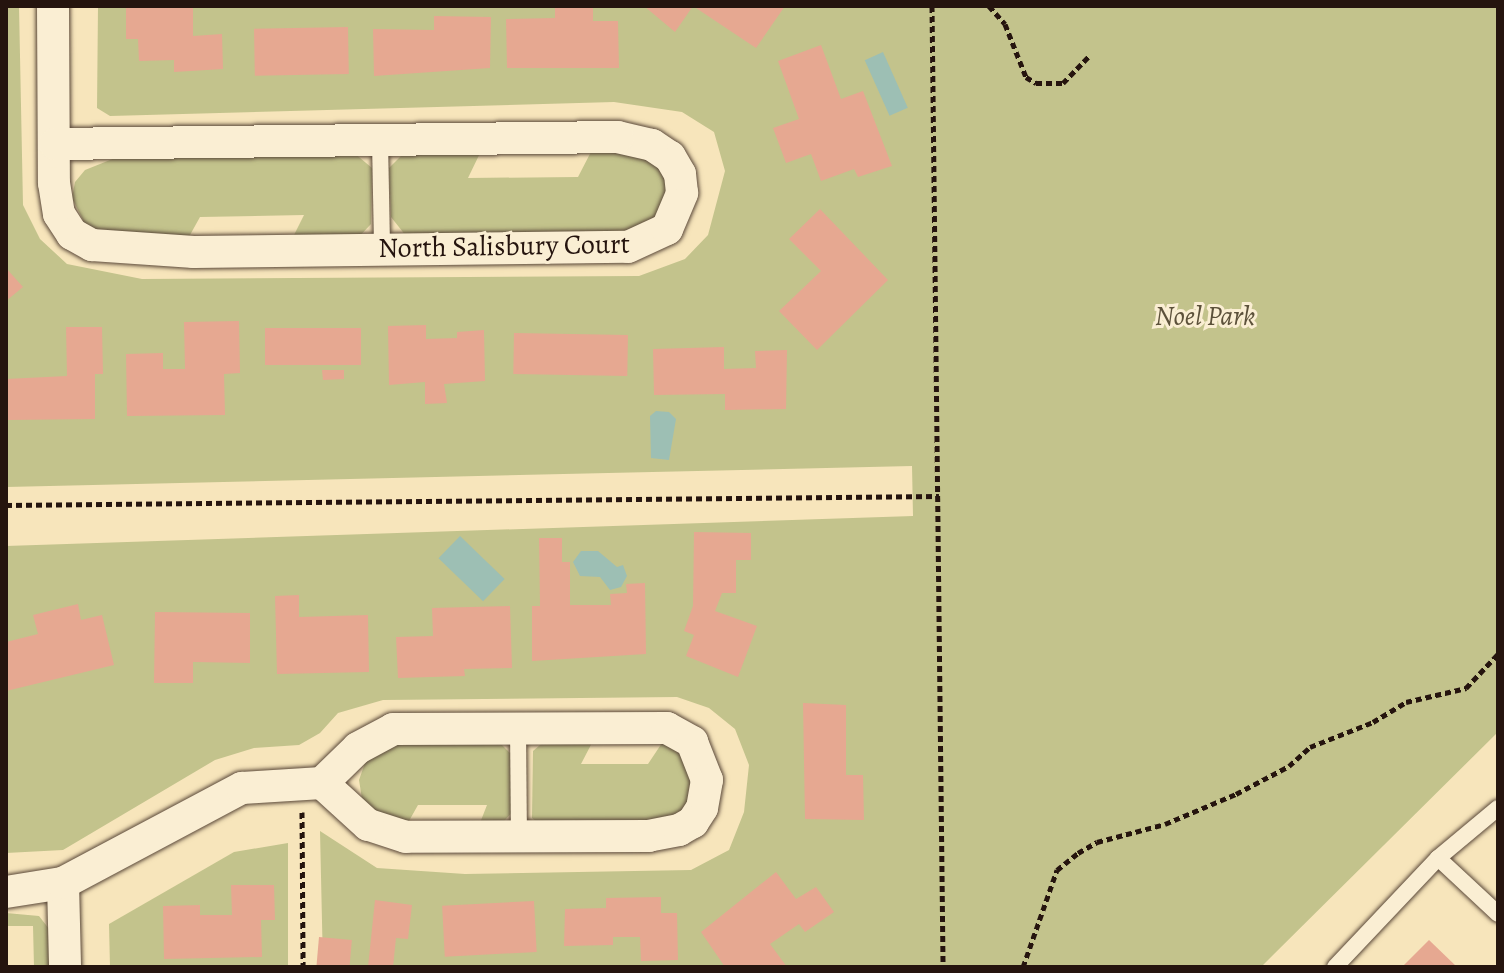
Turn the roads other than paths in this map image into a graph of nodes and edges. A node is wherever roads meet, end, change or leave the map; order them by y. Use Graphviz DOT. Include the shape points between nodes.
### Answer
graph roads {
  1 [pos="53,6"];
  2 [pos="380,141"];
  3 [pos="55,144"];
  4 [pos="382,249"];
  5 [pos="518,727"];
  6 [pos="312,793"];
  7 [pos="1498,808"];
  8 [pos="519,836"];
  9 [pos="1438,858"];
  10 [pos="63,883"];
  11 [pos="6,892"];
  12 [pos="1498,914"];
  13 [pos="65,967"];
  14 [pos="1335,967"];
  1 -- 3 [label="street"];
  2 -- 3 [label="street, North Salisbury Court"];
  2 -- 4 [label="lane"];
  2 -- 4 [label="street, North Salisbury Court" via="618,137 652,145 670,157 680,174 682,193 667,229 628,247"];
  3 -- 4 [label="street, North Salisbury Court" via="59,214 72,234 92,245 194,252"];
  5 -- 6 [label="street" via="381,732"];
  5 -- 8 [label="lane"];
  5 -- 8 [label="street" via="673,729 700,752 707,780 702,808 679,830 649,836"];
  6 -- 8 [label="street" via="386,834"];
  6 -- 10 [label="street" via="242,788"];
  7 -- 9 [label="lane"];
  9 -- 12 [label="lane"];
  9 -- 14 [label="lane"];
  10 -- 11 [label="street"];
  10 -- 13 [label="street"];
}
